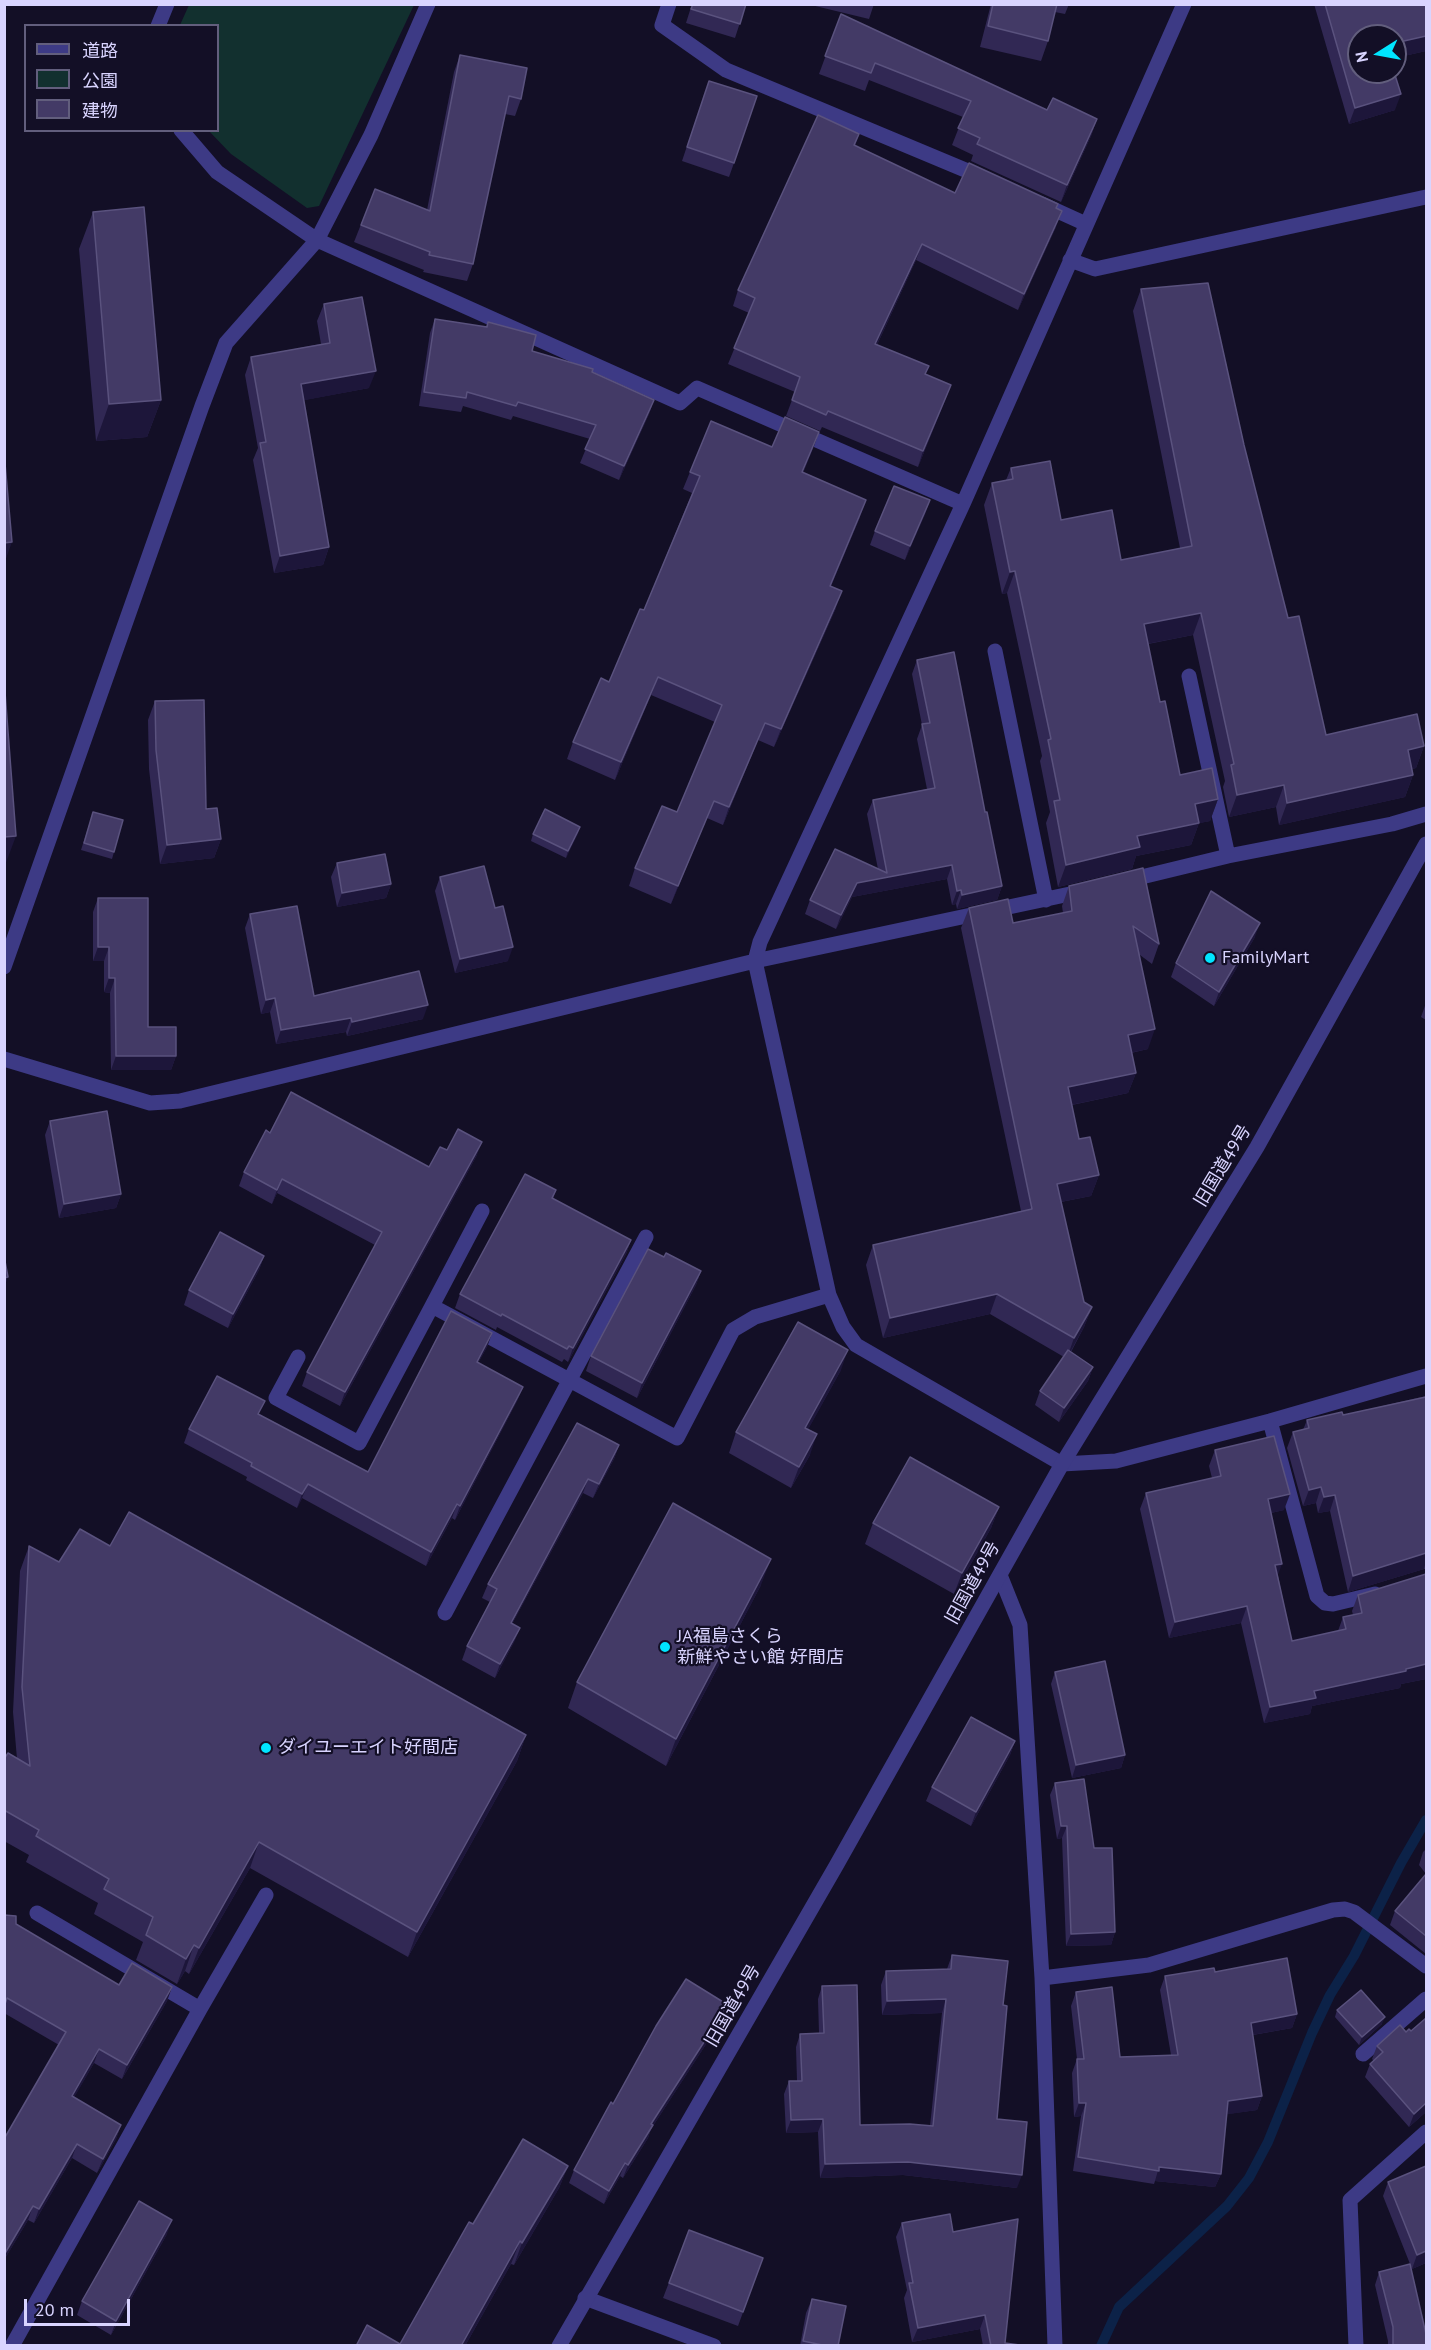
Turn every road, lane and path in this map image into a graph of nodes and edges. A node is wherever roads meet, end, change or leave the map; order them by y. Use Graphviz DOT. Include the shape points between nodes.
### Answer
graph roads {
  1 [pos="167,4"];
  2 [pos="428,4"];
  3 [pos="669,4"];
  4 [pos="1184,4"];
  5 [pos="159,24"];
  6 [pos="183,132"];
  7 [pos="994,183"];
  8 [pos="1024,196"];
  9 [pos="1426,197"];
  10 [pos="1086,224"];
  11 [pos="317,240"];
  12 [pos="1071,260"];
  13 [pos="963,504"];
  14 [pos="995,651"];
  15 [pos="1189,676"];
  16 [pos="1426,814"];
  17 [pos="1426,844"];
  18 [pos="1228,856"];
  19 [pos="1046,900"];
  20 [pos="755,961"];
  21 [pos="4,967"];
  22 [pos="4,1059"];
  23 [pos="482,1211"];
  24 [pos="646,1237"];
  25 [pos="829,1295"];
  26 [pos="432,1306"];
  27 [pos="298,1358"];
  28 [pos="1426,1376"];
  29 [pos="569,1380"];
  30 [pos="1270,1421"];
  31 [pos="1062,1464"];
  32 [pos="1000,1575"];
  33 [pos="1385,1590"];
  34 [pos="445,1613"];
  35 [pos="266,1894"];
  36 [pos="37,1913"];
  37 [pos="1426,1966"];
  38 [pos="1042,1978"];
  39 [pos="1426,1999"];
  40 [pos="200,2009"];
  41 [pos="1363,2054"];
  42 [pos="1426,2132"];
  43 [pos="585,2298"];
  44 [pos="12,2346"];
  45 [pos="559,2346"];
  46 [pos="714,2346"];
  47 [pos="1055,2346"];
  48 [pos="1356,2346"];
  1 -- 5 [label="street"];
  2 -- 11 [label="street" via="370,135"];
  3 -- 7 [label="street" via="662,25 726,70"];
  4 -- 10 [label="street"];
  6 -- 11 [label="street" via="217,172"];
  8 -- 10 [label="street"];
  9 -- 12 [label="street" via="1095,269"];
  10 -- 12 [label="street"];
  11 -- 13 [label="street" via="680,403 697,388"];
  11 -- 21 [label="street" via="226,343"];
  12 -- 13 [label="street"];
  13 -- 20 [label="street" via="760,942"];
  14 -- 19 [label="street"];
  15 -- 18 [label="street"];
  16 -- 18 [label="street"];
  17 -- 31 [label="street, 旧国道49号" via="1257,1147"];
  18 -- 19 [label="street"];
  19 -- 20 [label="street"];
  20 -- 22 [label="street" via="180,1101 150,1103"];
  20 -- 25 [label="street"];
  23 -- 26 [label="street"];
  24 -- 29 [label="street"];
  25 -- 29 [label="street" via="755,1317 733,1330 677,1438"];
  25 -- 31 [label="street" via="856,1345"];
  26 -- 27 [label="street" via="359,1443 276,1398"];
  26 -- 29 [label="street"];
  28 -- 30 [label="street"];
  29 -- 34 [label="street"];
  30 -- 31 [label="street" via="1116,1461"];
  30 -- 33 [label="street" via="1317,1596 1325,1604 1333,1604"];
  31 -- 32 [label="street, 旧国道49号"];
  32 -- 38 [label="street" via="1020,1625"];
  32 -- 43 [label="street, 旧国道49号"];
  35 -- 40 [label="street"];
  36 -- 40 [label="street"];
  37 -- 38 [label="street" via="1345,1909 1149,1965"];
  38 -- 47 [label="street"];
  39 -- 41 [label="street"];
  40 -- 44 [label="street"];
  42 -- 48 [label="street" via="1350,2200"];
  43 -- 45 [label="street, 旧国道49号"];
  43 -- 46 [label="street"];
}
